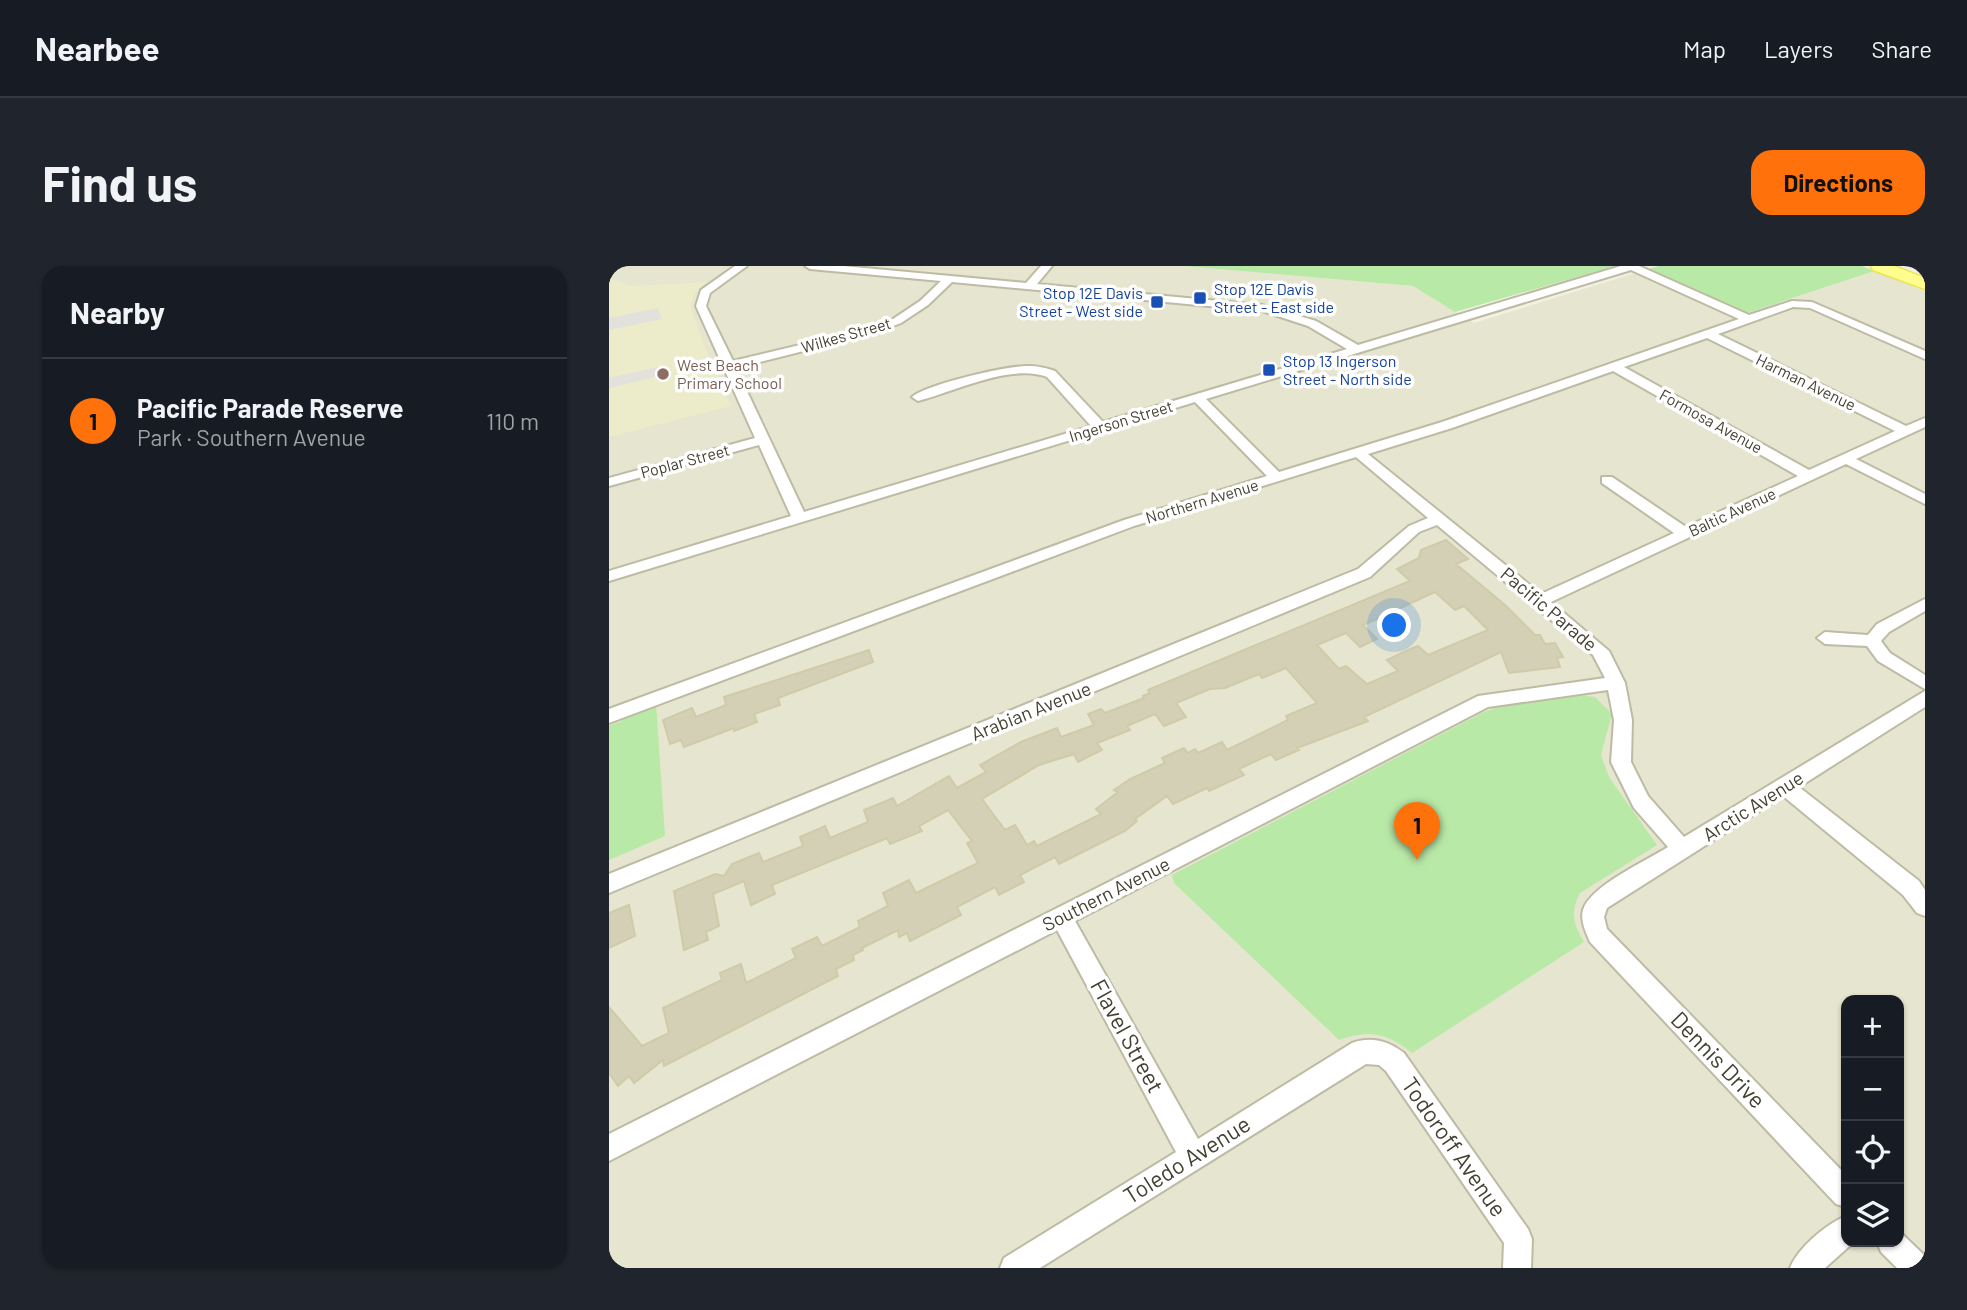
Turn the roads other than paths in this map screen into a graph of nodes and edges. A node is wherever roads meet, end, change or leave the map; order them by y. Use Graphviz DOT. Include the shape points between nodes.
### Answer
graph roads {
  1 [pos="742,266"];
  2 [pos="810,266"];
  3 [pos="1047,266"];
  4 [pos="1632,266"];
  5 [pos="1879,266"];
  6 [pos="1906,266"];
  7 [pos="1925,273"];
  8 [pos="950,279"];
  9 [pos="1925,284"];
  10 [pos="1030,285"];
  11 [pos="1748,319"];
  12 [pos="1707,334"];
  13 [pos="1357,350"];
  14 [pos="1925,355"];
  15 [pos="729,366"];
  16 [pos="1614,366"];
  17 [pos="918,397"];
  18 [pos="1198,398"];
  19 [pos="1925,422"];
  20 [pos="1100,427"];
  21 [pos="1906,431"];
  22 [pos="762,440"];
  23 [pos="1359,453"];
  24 [pos="1846,459"];
  25 [pos="1809,476"];
  26 [pos="1277,478"];
  27 [pos="1607,480"];
  28 [pos="609,482"];
  29 [pos="1925,500"];
  30 [pos="799,518"];
  31 [pos="1440,518"];
  32 [pos="1685,533"];
  33 [pos="609,576"];
  34 [pos="1539,601"];
  35 [pos="1925,604"];
  36 [pos="1825,638"];
  37 [pos="1872,641"];
  38 [pos="1616,683"];
  39 [pos="1925,683"];
  40 [pos="1925,698"];
  41 [pos="609,716"];
  42 [pos="1784,786"];
  43 [pos="1682,849"];
  44 [pos="609,884"];
  45 [pos="1925,906"];
  46 [pos="1062,916"];
  47 [pos="1593,922"];
  48 [pos="1361,1052"];
  49 [pos="609,1148"];
  50 [pos="1193,1156"];
  51 [pos="1841,1190"];
  52 [pos="1841,1235"];
  53 [pos="1896,1247"];
  54 [pos="1014,1268"];
  55 [pos="1517,1268"];
  56 [pos="1804,1268"];
  57 [pos="1917,1268"];
  1 -- 15 [label="street" via="705,292 701,306"];
  2 -- 8 [label="street"];
  3 -- 10 [label="street"];
  4 -- 11 [label="street"];
  4 -- 13 [label="street, Ingerson Street"];
  5 -- 9 [label="main road"];
  6 -- 7 [label="main road"];
  8 -- 10 [label="street"];
  8 -- 15 [label="street, Wilkes Street" via="897,321"];
  10 -- 13 [label="street" via="1293,314 1322,326"];
  11 -- 12 [label="street, Northern Avenue"];
  11 -- 14 [label="street, Northern Avenue" via="1800,302"];
  12 -- 16 [label="street, Northern Avenue"];
  12 -- 21 [label="street, Harman Avenue"];
  13 -- 18 [label="street, Ingerson Street"];
  15 -- 22 [label="street"];
  16 -- 23 [label="street, Northern Avenue"];
  16 -- 25 [label="street, Formosa Avenue"];
  17 -- 20 [label="street" via="1017,369 1042,368"];
  18 -- 20 [label="street, Ingerson Street"];
  18 -- 26 [label="street"];
  19 -- 21 [label="street, Baltic Avenue"];
  20 -- 30 [label="street, Ingerson Street"];
  21 -- 24 [label="street, Baltic Avenue"];
  22 -- 28 [label="street, Poplar Street"];
  22 -- 30 [label="street"];
  23 -- 26 [label="street, Northern Avenue"];
  23 -- 31 [label="street, Pacific Parade"];
  24 -- 25 [label="street, Baltic Avenue"];
  24 -- 29 [label="street"];
  25 -- 32 [label="street, Baltic Avenue"];
  26 -- 41 [label="street, Northern Avenue" via="1129,523"];
  27 -- 32 [label="street"];
  30 -- 33 [label="street, Ingerson Street"];
  31 -- 34 [label="street, Pacific Parade"];
  31 -- 44 [label="street, Arabian Avenue" via="1414,529 1364,573"];
  32 -- 34 [label="street, Baltic Avenue"];
  34 -- 38 [label="street, Pacific Parade" via="1601,651"];
  35 -- 37 [label="street" via="1883,628"];
  36 -- 37 [label="street"];
  37 -- 39 [label="street" via="1884,657"];
  38 -- 43 [label="street, Pacific Parade" via="1623,720 1621,762 1641,802"];
  38 -- 46 [label="street, Southern Avenue" via="1484,701"];
  40 -- 42 [label="street, Arctic Avenue"];
  42 -- 43 [label="street, Arctic Avenue"];
  42 -- 45 [label="street" via="1911,888"];
  43 -- 47 [label="street, Arctic Avenue" via="1599,901"];
  46 -- 49 [label="street, Southern Avenue"];
  46 -- 50 [label="street, Flavel Street"];
  47 -- 51 [label="street, Dennis Drive" via="1598,934"];
  48 -- 50 [label="street, Toledo Avenue"];
  48 -- 55 [label="street, Todoroff Avenue" via="1375,1051 1395,1062 1518,1238"];
  50 -- 54 [label="street, Toledo Avenue"];
  52 -- 56 [label="street"];
  53 -- 57 [label="street"];
}
